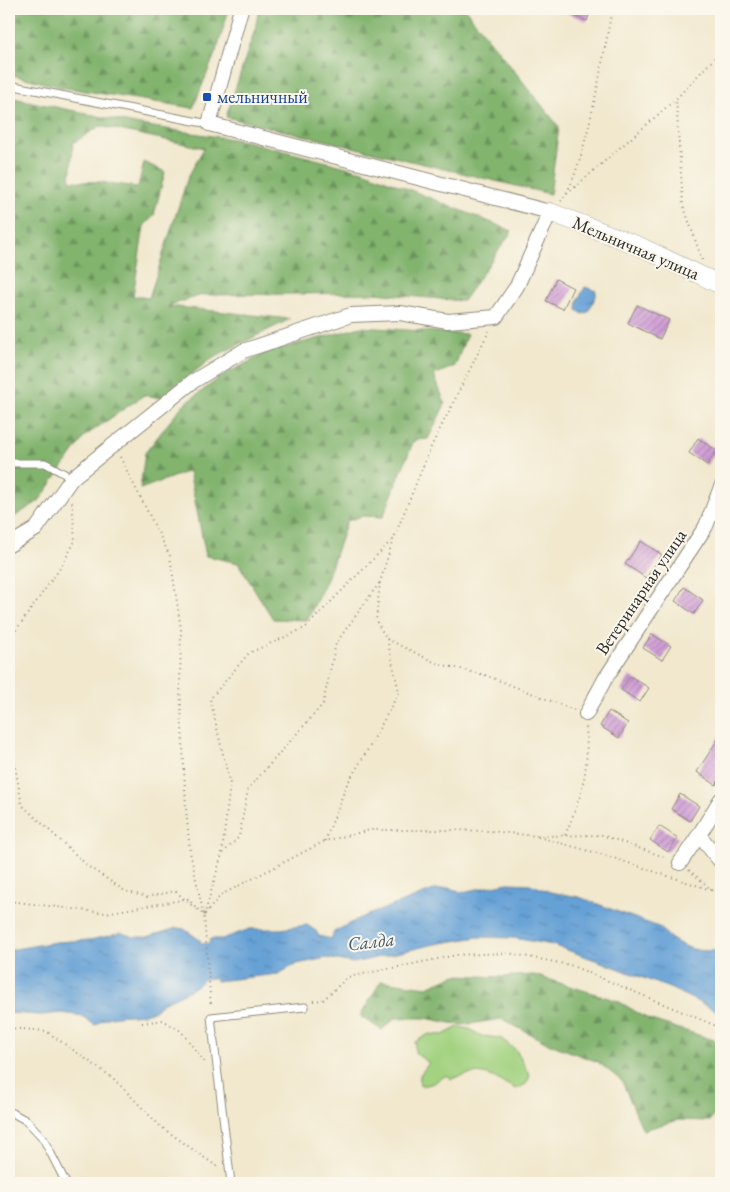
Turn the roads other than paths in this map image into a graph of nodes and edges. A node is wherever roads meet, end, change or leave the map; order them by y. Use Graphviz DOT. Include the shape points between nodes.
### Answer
graph roads {
  1 [pos="241,9"];
  2 [pos="9,85"];
  3 [pos="208,124"];
  4 [pos="550,212"];
  5 [pos="714,281"];
  6 [pos="9,463"];
  7 [pos="72,478"];
  8 [pos="721,487"];
  9 [pos="9,545"];
  10 [pos="586,714"];
  11 [pos="721,799"];
  12 [pos="699,835"];
  13 [pos="721,862"];
  14 [pos="680,863"];
  15 [pos="305,1004"];
  16 [pos="9,1111"];
  17 [pos="66,1183"];
  18 [pos="231,1183"];
  1 -- 3 [label="street"];
  2 -- 3 [label="lane"];
  3 -- 4 [label="street"];
  4 -- 5 [label="street, Мельничная улица" via="639,246"];
  4 -- 7 [label="street" via="517,286 496,317 448,321 400,313 351,315 243,350 192,382"];
  6 -- 7 [label="lane" via="45,463"];
  7 -- 9 [label="street" via="36,530"];
  8 -- 10 [label="street, Ветеринарная улица" via="702,534 605,679"];
  11 -- 12 [label="street"];
  12 -- 13 [label="street"];
  12 -- 14 [label="street"];
  15 -- 18 [label="lane" via="211,1017"];
  16 -- 17 [label="lane" via="27,1121 43,1138"];
}
